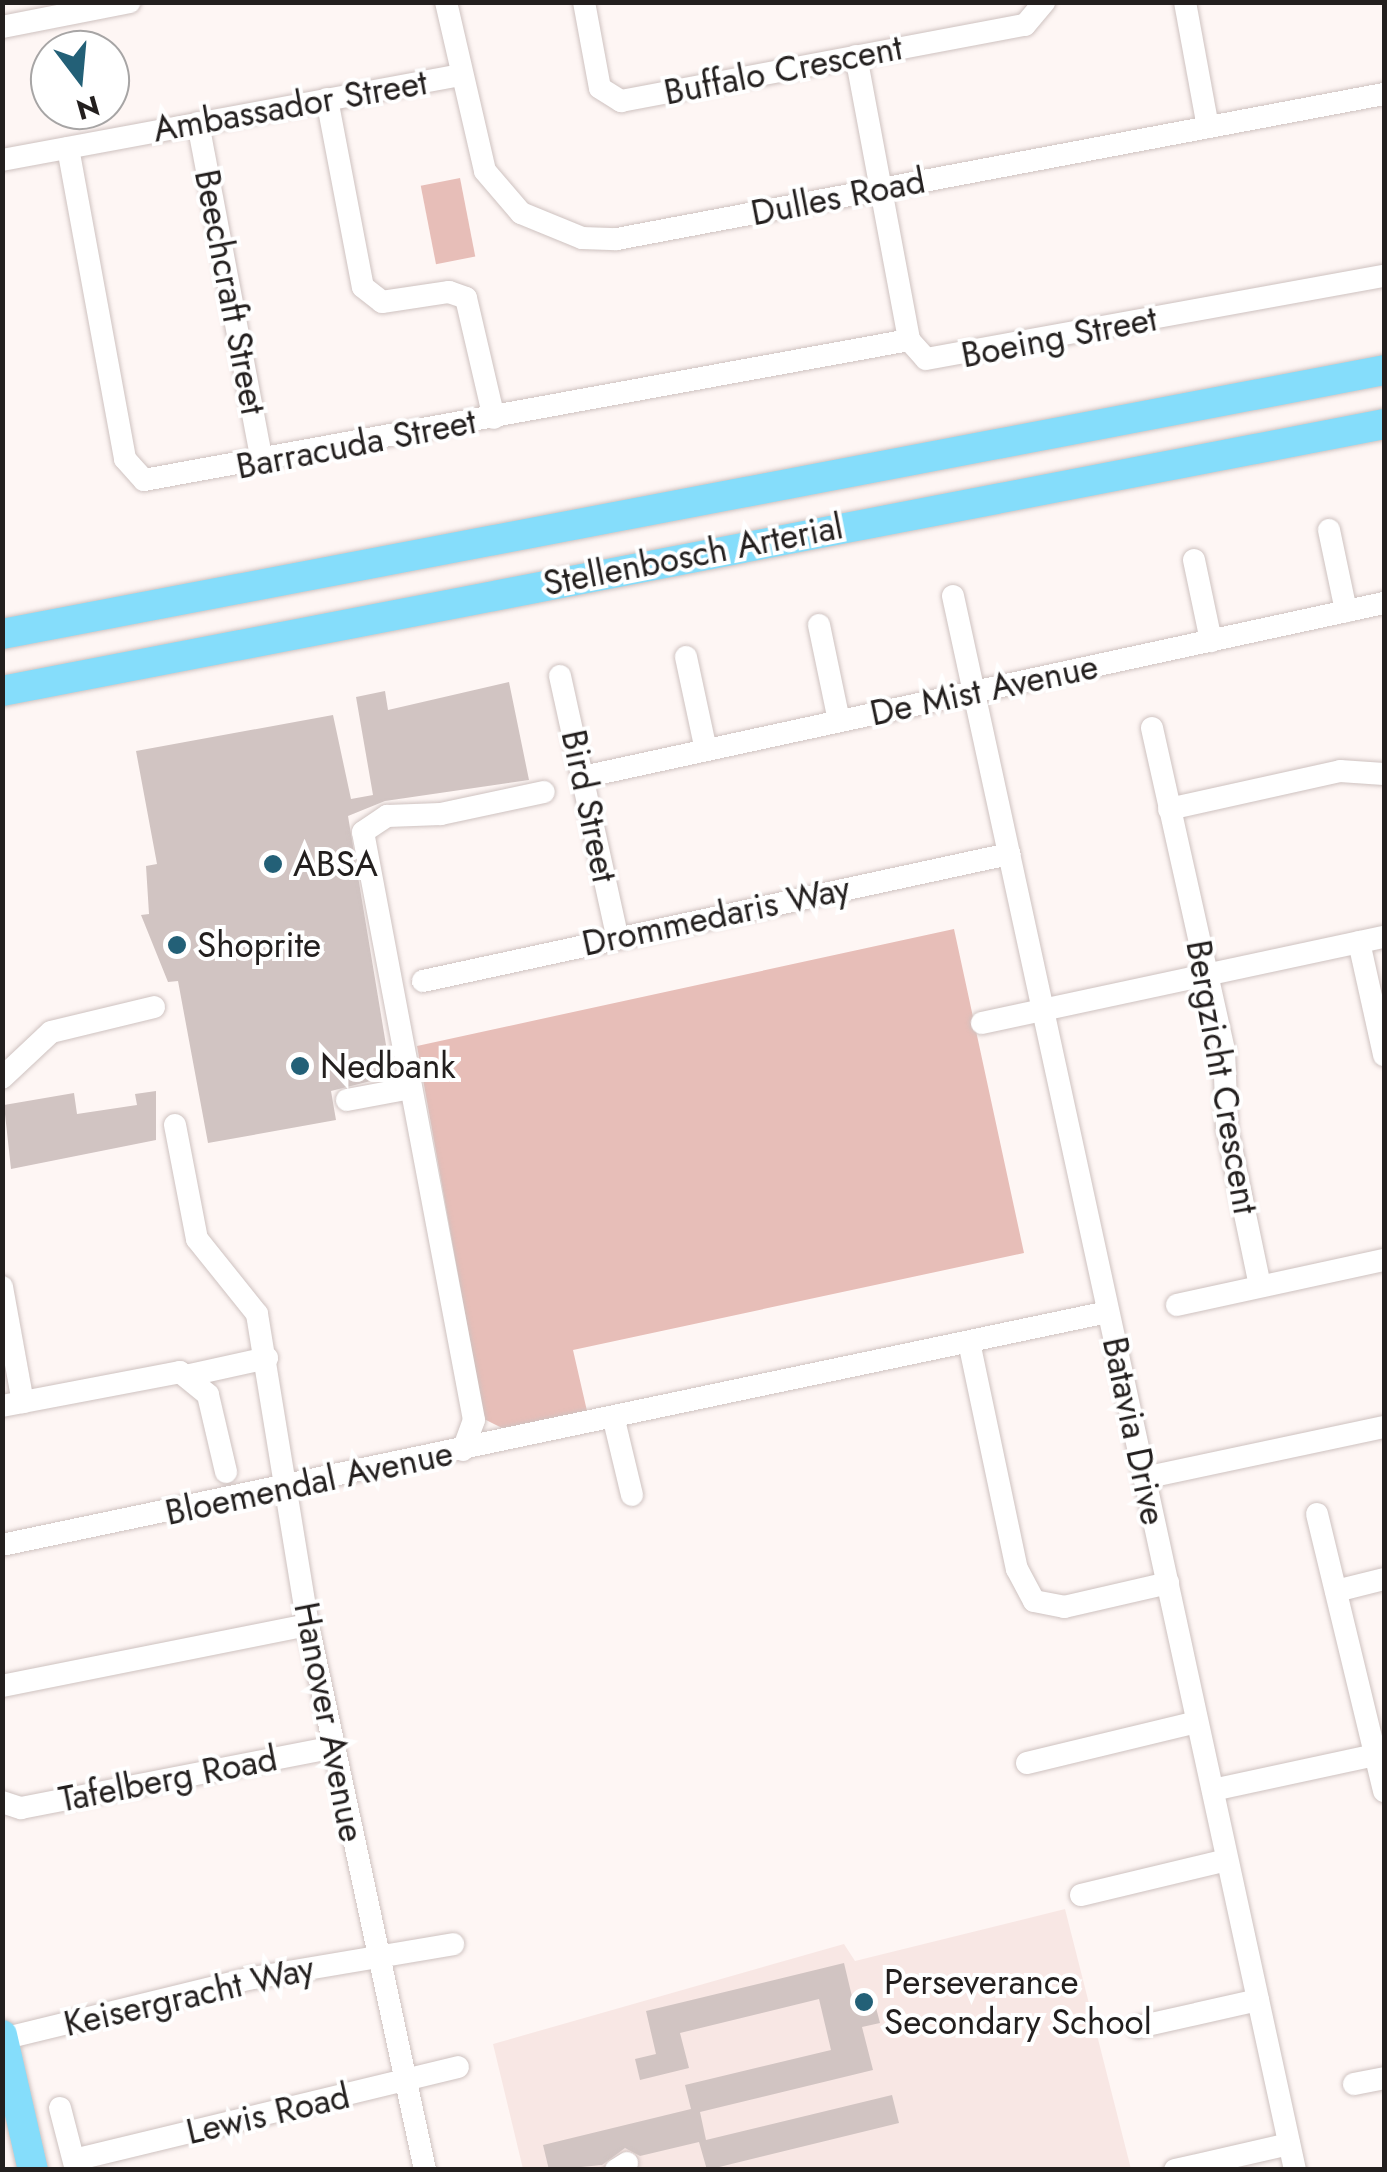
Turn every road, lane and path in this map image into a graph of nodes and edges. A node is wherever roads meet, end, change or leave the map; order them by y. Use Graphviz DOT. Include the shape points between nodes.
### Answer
graph roads {
  1 [pos="130,2"];
  2 [pos="446,2"];
  3 [pos="584,2"];
  4 [pos="1044,2"];
  5 [pos="1185,2"];
  6 [pos="2,27"];
  7 [pos="856,56"];
  8 [pos="460,75"];
  9 [pos="1384,94"];
  10 [pos="327,100"];
  11 [pos="198,123"];
  12 [pos="1208,128"];
  13 [pos="68,148"];
  14 [pos="2,160"];
  15 [pos="882,189"];
  16 [pos="1384,276"];
  17 [pos="909,340"];
  18 [pos="1384,370"];
  19 [pos="494,418"];
  20 [pos="1384,424"];
  21 [pos="262,461"];
  22 [pos="1329,530"];
  23 [pos="1194,560"];
  24 [pos="953,596"];
  25 [pos="1384,603"];
  26 [pos="1346,612"];
  27 [pos="819,625"];
  28 [pos="2,634"];
  29 [pos="1211,641"];
  30 [pos="686,657"];
  31 [pos="560,676"];
  32 [pos="2,690"];
  33 [pos="974,692"];
  34 [pos="839,721"];
  35 [pos="1152,728"];
  36 [pos="706,750"];
  37 [pos="1384,774"];
  38 [pos="584,777"];
  39 [pos="544,792"];
  40 [pos="1169,809"];
  41 [pos="1009,854"];
  42 [pos="617,936"];
  43 [pos="1384,937"];
  44 [pos="1359,942"];
  45 [pos="1206,974"];
  46 [pos="423,981"];
  47 [pos="154,1007"];
  48 [pos="1042,1008"];
  49 [pos="982,1023"];
  50 [pos="1384,1055"];
  51 [pos="2,1078"];
  52 [pos="412,1088"];
  53 [pos="347,1100"];
  54 [pos="176,1125"];
  55 [pos="1384,1260"];
  56 [pos="2,1286"];
  57 [pos="1260,1286"];
  58 [pos="1177,1305"];
  59 [pos="1108,1312"];
  60 [pos="970,1342"];
  61 [pos="266,1358"];
  62 [pos="190,1375"];
  63 [pos="13,1404"];
  64 [pos="474,1420"];
  65 [pos="614,1420"];
  66 [pos="1384,1427"];
  67 [pos="497,1444"];
  68 [pos="463,1450"];
  69 [pos="226,1472"];
  70 [pos="1144,1478"];
  71 [pos="287,1490"];
  72 [pos="632,1496"];
  73 [pos="1318,1514"];
  74 [pos="2,1545"];
  75 [pos="1384,1580"];
  76 [pos="1168,1584"];
  77 [pos="1336,1591"];
  78 [pos="308,1625"];
  79 [pos="2,1686"];
  80 [pos="1197,1722"];
  81 [pos="334,1748"];
  82 [pos="1380,1753"];
  83 [pos="1027,1763"];
  84 [pos="1212,1790"];
  85 [pos="1384,1791"];
  86 [pos="2,1802"];
  87 [pos="1227,1860"];
  88 [pos="1081,1895"];
  89 [pos="452,1944"];
  90 [pos="376,1954"];
  91 [pos="1258,2000"];
  92 [pos="1138,2027"];
  93 [pos="3,2037"];
  94 [pos="458,2067"];
  95 [pos="1384,2078"];
  96 [pos="404,2082"];
  97 [pos="1354,2084"];
  98 [pos="60,2108"];
  99 [pos="1289,2144"];
  100 [pos="75,2165"];
  101 [pos="34,2170"];
  102 [pos="425,2170"];
  103 [pos="1175,2170"];
  104 [pos="1295,2170"];
  1 -- 6 [label="street"];
  2 -- 8 [label="street, Dulles Road"];
  3 -- 7 [label="street, Buffalo Crescent" via="600,88 615,100"];
  4 -- 7 [label="street, Buffalo Crescent" via="1025,25"];
  5 -- 12 [label="street"];
  7 -- 15 [label="street, Boeing Street"];
  8 -- 10 [label="street, Ambassador Street"];
  8 -- 15 [label="street, Dulles Road" via="474,145 492,181 522,212 566,234 616,239"];
  9 -- 12 [label="street, Dulles Road"];
  10 -- 11 [label="street, Ambassador Street"];
  10 -- 19 [label="street" via="363,287 382,302 449,292 466,298"];
  11 -- 13 [label="street, Ambassador Street"];
  11 -- 21 [label="street, Beechcraft Street"];
  12 -- 15 [label="street, Dulles Road"];
  13 -- 14 [label="street, Ambassador Street"];
  13 -- 21 [label="street, Barracuda Street" via="132,472 152,482"];
  15 -- 17 [label="street, Boeing Street"];
  16 -- 17 [label="street, Boeing Street" via="938,360 920,356"];
  17 -- 19 [label="street, Barracuda Street"];
  18 -- 28 [label="main road, Stellenbosch Arterial"];
  19 -- 21 [label="street, Barracuda Street"];
  20 -- 32 [label="main road, Stellenbosch Arterial"];
  22 -- 26 [label="street"];
  23 -- 29 [label="street"];
  24 -- 33 [label="street, Batavia Drive"];
  25 -- 26 [label="street, De Mist Avenue"];
  26 -- 29 [label="street, De Mist Avenue"];
  27 -- 34 [label="street"];
  29 -- 33 [label="street, De Mist Avenue"];
  30 -- 36 [label="street"];
  31 -- 38 [label="street, Bird Street"];
  33 -- 34 [label="street, De Mist Avenue"];
  33 -- 41 [label="street, Batavia Drive"];
  34 -- 36 [label="street, De Mist Avenue"];
  35 -- 40 [label="street, Bergzicht Crescent"];
  36 -- 38 [label="street, De Mist Avenue"];
  37 -- 40 [label="street" via="1340,771"];
  38 -- 42 [label="street, Bird Street"];
  39 -- 52 [label="street" via="441,814 388,816 363,832"];
  40 -- 45 [label="street, Bergzicht Crescent"];
  41 -- 42 [label="street, Drommedaris Way"];
  41 -- 48 [label="street, Batavia Drive"];
  42 -- 46 [label="street, Drommedaris Way"];
  43 -- 44 [label="street"];
  44 -- 45 [label="street"];
  44 -- 50 [label="street"];
  45 -- 48 [label="street"];
  45 -- 57 [label="street, Bergzicht Crescent"];
  47 -- 51 [label="street" via="51,1032"];
  48 -- 49 [label="street"];
  48 -- 59 [label="street, Batavia Drive"];
  52 -- 53 [label="street"];
  52 -- 64 [label="street"];
  54 -- 61 [label="street, Hanover Avenue" via="197,1239 251,1303"];
  55 -- 57 [label="street"];
  56 -- 63 [label="street"];
  57 -- 58 [label="street"];
  59 -- 60 [label="street, Bloemendal Avenue"];
  59 -- 70 [label="street, Batavia Drive"];
  60 -- 65 [label="street, Bloemendal Avenue"];
  60 -- 76 [label="street" via="1018,1569 1034,1602 1064,1607"];
  61 -- 62 [label="street"];
  61 -- 71 [label="street, Hanover Avenue"];
  62 -- 63 [label="street"];
  62 -- 69 [label="street" via="208,1395"];
  64 -- 67 [label="street"];
  64 -- 68 [label="street"];
  65 -- 67 [label="street, Bloemendal Avenue"];
  65 -- 72 [label="street"];
  66 -- 70 [label="street"];
  67 -- 68 [label="street, Bloemendal Avenue"];
  68 -- 71 [label="street, Bloemendal Avenue"];
  70 -- 76 [label="street, Batavia Drive"];
  71 -- 74 [label="street, Bloemendal Avenue"];
  71 -- 78 [label="street, Hanover Avenue"];
  73 -- 77 [label="street"];
  75 -- 77 [label="street"];
  76 -- 80 [label="street, Batavia Drive"];
  77 -- 82 [label="street"];
  78 -- 79 [label="street"];
  78 -- 81 [label="street, Hanover Avenue"];
  80 -- 83 [label="street"];
  80 -- 84 [label="street, Batavia Drive"];
  81 -- 86 [label="street, Tafelberg Road" via="21,1808"];
  81 -- 90 [label="street, Hanover Avenue"];
  82 -- 84 [label="street"];
  82 -- 85 [label="street"];
  84 -- 87 [label="street, Batavia Drive"];
  87 -- 88 [label="street"];
  87 -- 91 [label="street, Batavia Drive"];
  89 -- 90 [label="street"];
  90 -- 93 [label="street, Keisergracht Way"];
  90 -- 96 [label="street, Hanover Avenue"];
  91 -- 92 [label="street"];
  91 -- 99 [label="street, Batavia Drive"];
  93 -- 101 [label="main road"];
  94 -- 96 [label="street"];
  95 -- 97 [label="street"];
  96 -- 100 [label="street, Lewis Road"];
  96 -- 102 [label="street, Hanover Avenue"];
  98 -- 100 [label="street"];
  99 -- 103 [label="street"];
  99 -- 104 [label="street, Batavia Drive"];
}
